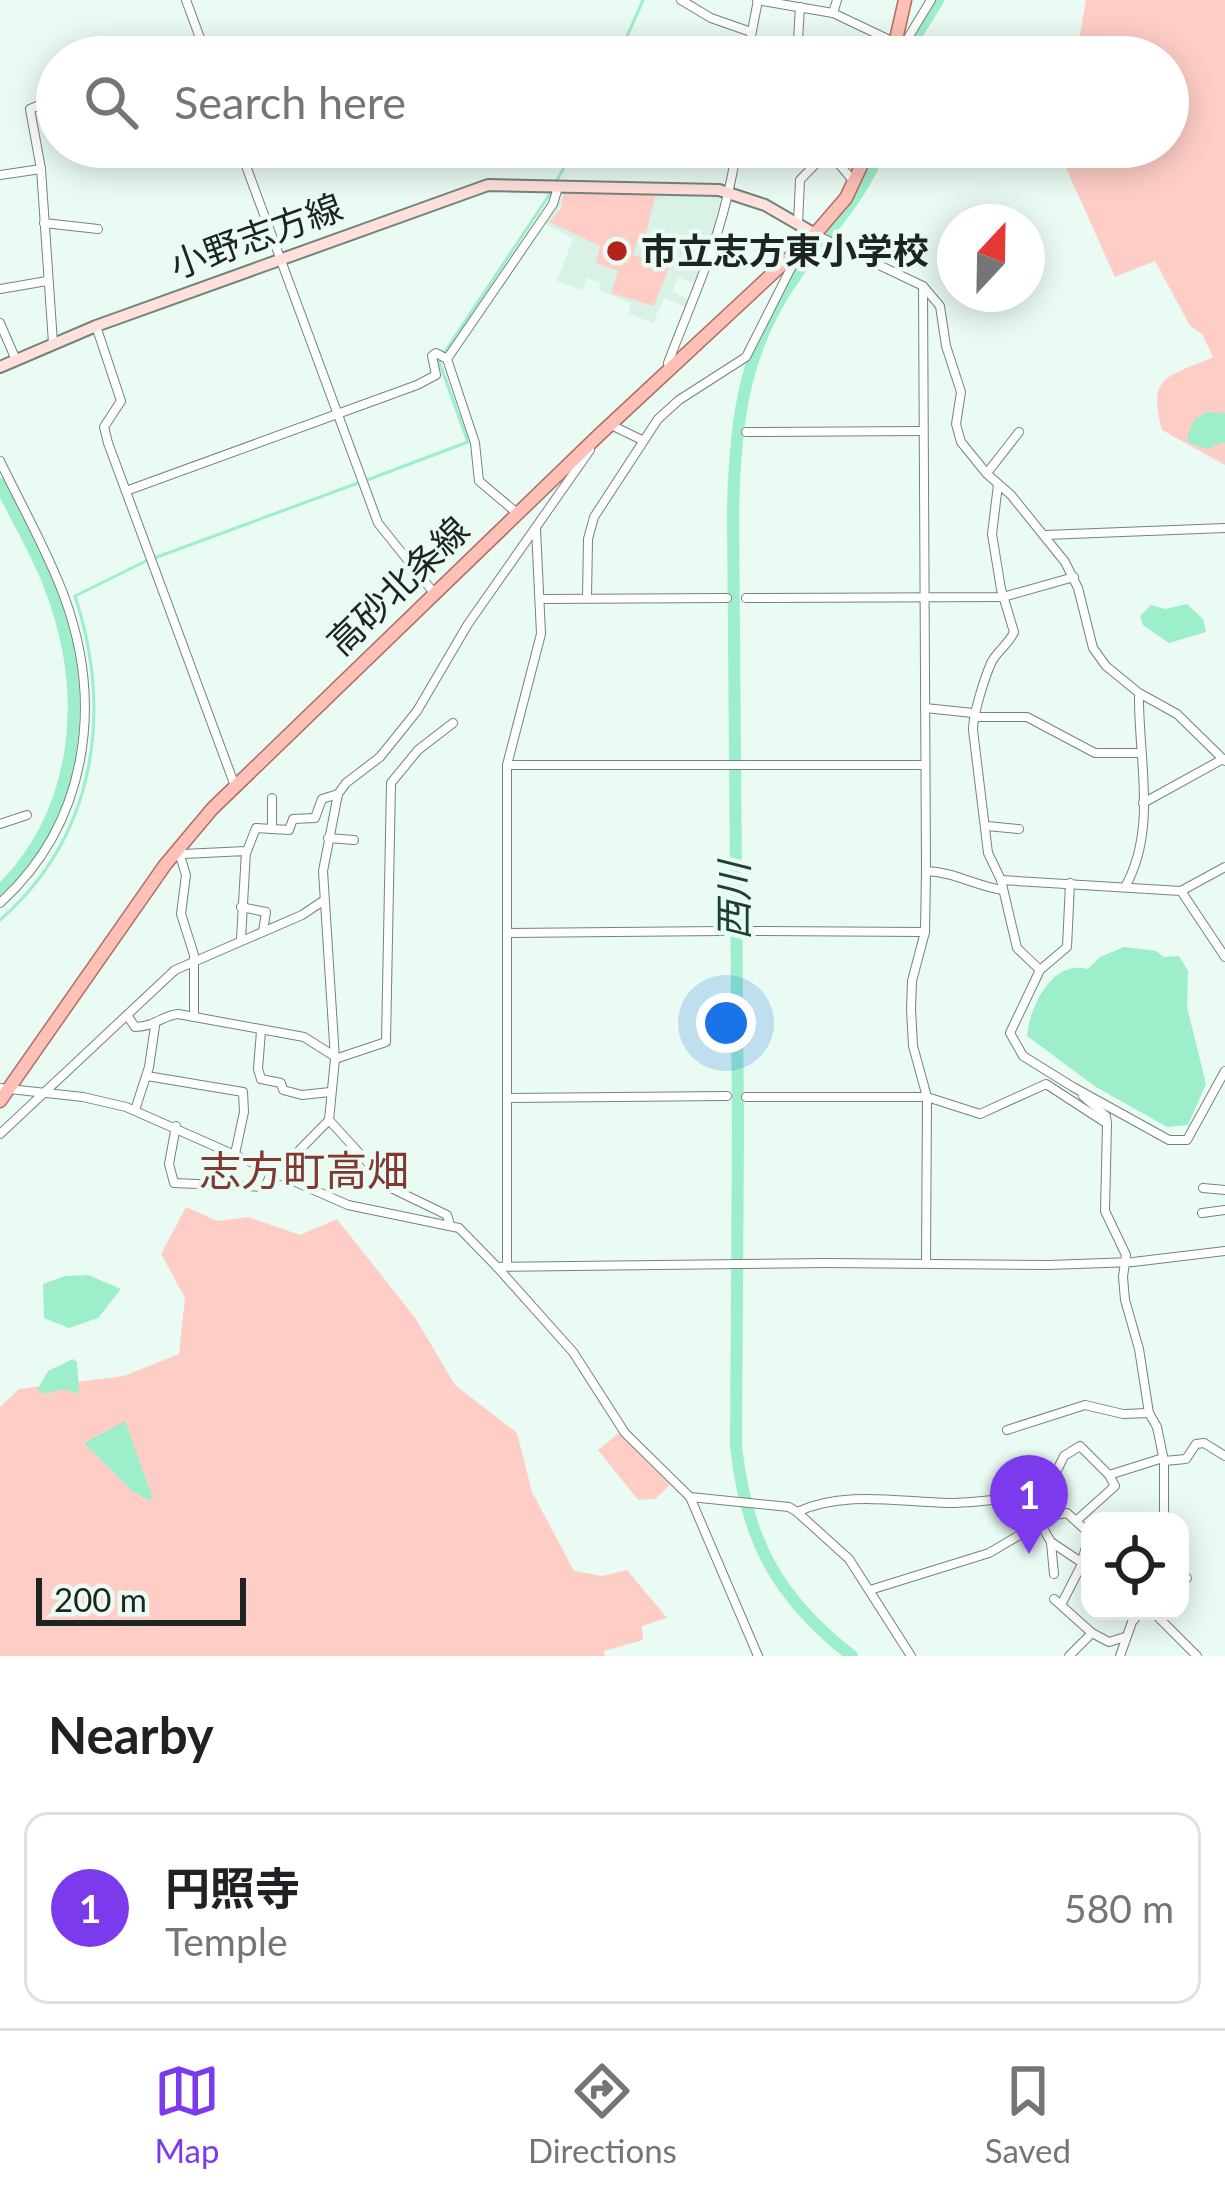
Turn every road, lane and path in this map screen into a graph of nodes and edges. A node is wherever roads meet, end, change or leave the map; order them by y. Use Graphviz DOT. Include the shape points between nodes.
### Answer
graph roads {
  1 [pos="186,0"];
  2 [pos="681,0"];
  3 [pos="758,0"];
  4 [pos="837,0"];
  5 [pos="905,0"];
  6 [pos="931,0"];
  7 [pos="800,7"];
  8 [pos="833,13"];
  9 [pos="751,32"];
  10 [pos="199,36"];
  11 [pos="750,36"];
  12 [pos="798,36"];
  13 [pos="870,36"];
  14 [pos="898,36"];
  15 [pos="906,36"];
  16 [pos="36,107"];
  17 [pos="36,142"];
  18 [pos="247,168"];
  19 [pos="733,168"];
  20 [pos="812,168"];
  21 [pos="843,168"];
  22 [pos="861,168"];
  23 [pos="41,169"];
  24 [pos="0,175"];
  25 [pos="554,183"];
  26 [pos="855,184"];
  27 [pos="729,192"];
  28 [pos="44,223"];
  29 [pos="798,224"];
  30 [pos="98,229"];
  31 [pos="821,238"];
  32 [pos="790,257"];
  33 [pos="279,258"];
  34 [pos="47,281"];
  35 [pos="923,286"];
  36 [pos="0,289"];
  37 [pos="0,323"];
  38 [pos="96,326"];
  39 [pos="52,343"];
  40 [pos="447,359"];
  41 [pos="16,360"];
  42 [pos="0,367"];
  43 [pos="670,371"];
  44 [pos="337,413"];
  45 [pos="611,425"];
  46 [pos="923,431"];
  47 [pos="746,432"];
  48 [pos="1018,432"];
  49 [pos="599,435"];
  50 [pos="642,440"];
  51 [pos="0,461"];
  52 [pos="986,474"];
  53 [pos="998,485"];
  54 [pos="127,491"];
  55 [pos="518,513"];
  56 [pos="536,528"];
  57 [pos="1224,529"];
  58 [pos="1044,536"];
  59 [pos="1074,577"];
  60 [pos="434,593"];
  61 [pos="925,597"];
  62 [pos="1003,597"];
  63 [pos="587,598"];
  64 [pos="728,598"];
  65 [pos="746,598"];
  66 [pos="542,599"];
  67 [pos="1139,693"];
  68 [pos="925,708"];
  69 [pos="973,713"];
  70 [pos="453,723"];
  71 [pos="1138,753"];
  72 [pos="1224,757"];
  73 [pos="507,765"];
  74 [pos="924,765"];
  75 [pos="235,785"];
  76 [pos="338,794"];
  77 [pos="272,798"];
  78 [pos="1143,803"];
  79 [pos="27,815"];
  80 [pos="0,824"];
  81 [pos="987,826"];
  82 [pos="272,829"];
  83 [pos="1019,829"];
  84 [pos="328,838"];
  85 [pos="354,840"];
  86 [pos="178,850"];
  87 [pos="246,851"];
  88 [pos="1225,867"];
  89 [pos="926,871"];
  90 [pos="1070,883"];
  91 [pos="1002,885"];
  92 [pos="1125,886"];
  93 [pos="1181,891"];
  94 [pos="324,900"];
  95 [pos="0,903"];
  96 [pos="241,907"];
  97 [pos="263,931"];
  98 [pos="722,931"];
  99 [pos="748,931"];
  100 [pos="925,932"];
  101 [pos="507,934"];
  102 [pos="241,940"];
  103 [pos="1225,957"];
  104 [pos="194,959"];
  105 [pos="1040,970"];
  106 [pos="127,1015"];
  107 [pos="194,1017"];
  108 [pos="302,1023"];
  109 [pos="155,1026"];
  110 [pos="261,1031"];
  111 [pos="299,1036"];
  112 [pos="335,1058"];
  113 [pos="1225,1071"];
  114 [pos="147,1076"];
  115 [pos="261,1079"];
  116 [pos="1078,1090"];
  117 [pos="242,1091"];
  118 [pos="331,1092"];
  119 [pos="3,1093"];
  120 [pos="42,1094"];
  121 [pos="727,1096"];
  122 [pos="746,1097"];
  123 [pos="927,1097"];
  124 [pos="507,1098"];
  125 [pos="135,1110"];
  126 [pos="329,1120"];
  127 [pos="1107,1124"];
  128 [pos="176,1126"];
  129 [pos="0,1134"];
  130 [pos="235,1154"];
  131 [pos="276,1174"];
  132 [pos="1203,1188"];
  133 [pos="1225,1190"];
  134 [pos="404,1195"];
  135 [pos="1225,1210"];
  136 [pos="1202,1213"];
  137 [pos="397,1215"];
  138 [pos="450,1225"];
  139 [pos="1225,1251"];
  140 [pos="1126,1262"];
  141 [pos="926,1263"];
  142 [pos="502,1266"];
  143 [pos="1149,1413"];
  144 [pos="1007,1430"];
  145 [pos="1225,1456"];
  146 [pos="1164,1460"];
  147 [pos="1030,1469"];
  148 [pos="1109,1475"];
  149 [pos="1028,1493"];
  150 [pos="690,1497"];
  151 [pos="1015,1498"];
  152 [pos="797,1512"];
  153 [pos="1164,1512"];
  154 [pos="1038,1521"];
  155 [pos="1076,1521"];
  156 [pos="1081,1526"];
  157 [pos="1051,1542"];
  158 [pos="1081,1563"];
  159 [pos="1081,1569"];
  160 [pos="1054,1574"];
  161 [pos="870,1590"];
  162 [pos="1135,1620"];
  163 [pos="1161,1620"];
  164 [pos="1092,1633"];
  165 [pos="1125,1637"];
  166 [pos="758,1656"];
  167 [pos="911,1656"];
  168 [pos="1069,1656"];
  169 [pos="1120,1656"];
  170 [pos="1197,1656"];
  1 -- 10 [label="street"];
  2 -- 9 [label="street"];
  3 -- 7 [label="street"];
  3 -- 9 [label="street"];
  4 -- 8 [label="street"];
  5 -- 14 [label="main road"];
  6 -- 15 [label="street"];
  7 -- 8 [label="street"];
  7 -- 12 [label="street"];
  8 -- 13 [label="street"];
  9 -- 11 [label="street"];
  16 -- 17 [label="street" via="30,110"];
  18 -- 33 [label="street"];
  19 -- 27 [label="street"];
  20 -- 29 [label="street" via="800,180"];
  21 -- 26 [label="street"];
  22 -- 26 [label="main road, 高砂北条線"];
  23 -- 24 [label="street"];
  23 -- 28 [label="street"];
  25 -- 27 [label="main road, 小野志方線"];
  25 -- 33 [label="main road, 小野志方線" via="470,189"];
  25 -- 40 [label="street" via="553,204"];
  26 -- 31 [label="main road, 高砂北条線"];
  27 -- 29 [label="main road, 小野志方線"];
  27 -- 43 [label="street"];
  28 -- 30 [label="street"];
  28 -- 34 [label="street"];
  29 -- 31 [label="main road, 小野志方線"];
  31 -- 32 [label="main road, 高砂北条線"];
  31 -- 35 [label="street"];
  32 -- 43 [label="main road, 高砂北条線"];
  32 -- 50 [label="street" via="746,357 679,400"];
  33 -- 38 [label="main road, 小野志方線"];
  33 -- 44 [label="street"];
  34 -- 36 [label="street"];
  34 -- 39 [label="street"];
  35 -- 46 [label="street"];
  35 -- 52 [label="street" via="940,307 961,392 958,435"];
  37 -- 41 [label="street"];
  38 -- 39 [label="main road, 小野志方線"];
  38 -- 54 [label="street" via="122,401 104,427"];
  39 -- 41 [label="main road, 小野志方線"];
  40 -- 44 [label="street" via="431,356 434,377"];
  40 -- 55 [label="street" via="479,481"];
  41 -- 42 [label="main road, 小野志方線"];
  43 -- 45 [label="main road, 高砂北条線"];
  44 -- 54 [label="street"];
  44 -- 60 [label="street" via="378,523"];
  45 -- 49 [label="main road, 高砂北条線"];
  45 -- 50 [label="street"];
  46 -- 47 [label="street"];
  46 -- 61 [label="street"];
  48 -- 52 [label="street"];
  49 -- 55 [label="main road, 高砂北条線"];
  49 -- 56 [label="street"];
  50 -- 63 [label="street" via="594,517"];
  51 -- 95 [label="street" via="62,590 87,697 81,761 59,829"];
  52 -- 53 [label="street"];
  53 -- 58 [label="street"];
  53 -- 62 [label="street" via="992,534"];
  54 -- 75 [label="street"];
  55 -- 60 [label="main road, 高砂北条線"];
  56 -- 66 [label="street"];
  56 -- 76 [label="street" via="417,711"];
  57 -- 58 [label="street"];
  58 -- 59 [label="street"];
  59 -- 62 [label="street"];
  59 -- 67 [label="street" via="1093,648"];
  60 -- 75 [label="main road, 高砂北条線"];
  61 -- 62 [label="street"];
  61 -- 65 [label="street"];
  61 -- 68 [label="street"];
  62 -- 69 [label="street" via="1012,638 992,662"];
  63 -- 64 [label="street"];
  63 -- 66 [label="street"];
  66 -- 73 [label="street" via="538,657"];
  67 -- 71 [label="street"];
  67 -- 72 [label="street" via="1178,714"];
  68 -- 69 [label="street"];
  68 -- 74 [label="street"];
  69 -- 71 [label="street" via="1027,717 1095,753"];
  69 -- 81 [label="street"];
  70 -- 112 [label="street" via="391,783 386,1042"];
  71 -- 78 [label="street"];
  72 -- 78 [label="street"];
  73 -- 74 [label="street"];
  73 -- 101 [label="street"];
  74 -- 89 [label="street"];
  75 -- 86 [label="main road, 高砂北条線"];
  76 -- 82 [label="street" via="322,799 315,818"];
  76 -- 84 [label="street"];
  77 -- 82 [label="street"];
  78 -- 92 [label="street" via="1143,837"];
  79 -- 80 [label="street"];
  81 -- 83 [label="street"];
  81 -- 91 [label="street"];
  82 -- 87 [label="street" via="256,828"];
  84 -- 85 [label="street"];
  84 -- 94 [label="street"];
  86 -- 87 [label="street"];
  86 -- 104 [label="street"];
  86 -- 119 [label="main road, 高砂北条線"];
  87 -- 96 [label="street"];
  88 -- 93 [label="street"];
  89 -- 91 [label="street"];
  89 -- 100 [label="street"];
  90 -- 91 [label="street"];
  90 -- 92 [label="street"];
  90 -- 105 [label="street" via="1067,947"];
  91 -- 105 [label="street" via="1017,948"];
  92 -- 93 [label="street"];
  93 -- 103 [label="street"];
  94 -- 97 [label="street"];
  94 -- 112 [label="street"];
  96 -- 97 [label="street" via="266,912"];
  96 -- 102 [label="street"];
  97 -- 102 [label="street"];
  98 -- 101 [label="street"];
  99 -- 100 [label="street"];
  100 -- 123 [label="street" via="911,1009"];
  101 -- 124 [label="street"];
  102 -- 104 [label="street"];
  104 -- 106 [label="street"];
  104 -- 107 [label="street"];
  105 -- 116 [label="street" via="1012,1041"];
  106 -- 109 [label="street" via="135,1028"];
  106 -- 120 [label="street"];
  107 -- 109 [label="street" via="169,1015"];
  107 -- 110 [label="street"];
  108 -- 111 [label="street"];
  109 -- 114 [label="street"];
  110 -- 111 [label="street"];
  110 -- 115 [label="street"];
  111 -- 112 [label="street"];
  112 -- 118 [label="street"];
  113 -- 116 [label="street" via="1187,1140 1149,1130"];
  114 -- 117 [label="street"];
  114 -- 125 [label="street"];
  115 -- 117 [label="street"];
  115 -- 118 [label="street" via="298,1095"];
  116 -- 127 [label="street"];
  117 -- 130 [label="street"];
  118 -- 126 [label="street"];
  119 -- 120 [label="street"];
  120 -- 125 [label="street"];
  120 -- 129 [label="street"];
  121 -- 124 [label="street"];
  122 -- 123 [label="street"];
  123 -- 127 [label="street" via="980,1114 1050,1084"];
  123 -- 141 [label="street"];
  124 -- 142 [label="street"];
  125 -- 128 [label="street"];
  126 -- 131 [label="street"];
  126 -- 134 [label="street"];
  127 -- 140 [label="street" via="1105,1211"];
  128 -- 130 [label="street"];
  128 -- 131 [label="street" via="174,1183 265,1187"];
  130 -- 131 [label="street"];
  131 -- 137 [label="street" via="348,1205"];
  132 -- 133 [label="street"];
  134 -- 137 [label="street"];
  134 -- 138 [label="street" via="447,1215"];
  135 -- 136 [label="street"];
  137 -- 138 [label="street"];
  138 -- 142 [label="street"];
  139 -- 140 [label="street"];
  140 -- 141 [label="street"];
  140 -- 143 [label="street" via="1125,1300"];
  141 -- 142 [label="street"];
  142 -- 150 [label="street" via="573,1352 625,1433"];
  143 -- 144 [label="street" via="1085,1405"];
  143 -- 146 [label="street"];
  145 -- 146 [label="street" via="1204,1443 1186,1459"];
  146 -- 148 [label="street"];
  146 -- 153 [label="street"];
  147 -- 149 [label="street"];
  148 -- 149 [label="street" via="1080,1446 1064,1456 1049,1486"];
  148 -- 155 [label="street" via="1115,1486"];
  149 -- 151 [label="street"];
  150 -- 152 [label="street"];
  150 -- 166 [label="street"];
  151 -- 152 [label="street" via="883,1498"];
  151 -- 154 [label="street"];
  152 -- 161 [label="street" via="840,1548"];
  154 -- 155 [label="street" via="1066,1513"];
  154 -- 157 [label="street"];
  154 -- 161 [label="street" via="989,1552"];
  155 -- 156 [label="street"];
  157 -- 158 [label="street"];
  157 -- 160 [label="street"];
  159 -- 164 [label="street" via="1058,1601"];
  161 -- 167 [label="street"];
  162 -- 165 [label="street"];
  163 -- 170 [label="street"];
  164 -- 165 [label="street" via="1109,1642"];
  164 -- 168 [label="street"];
  165 -- 169 [label="street"];
}
